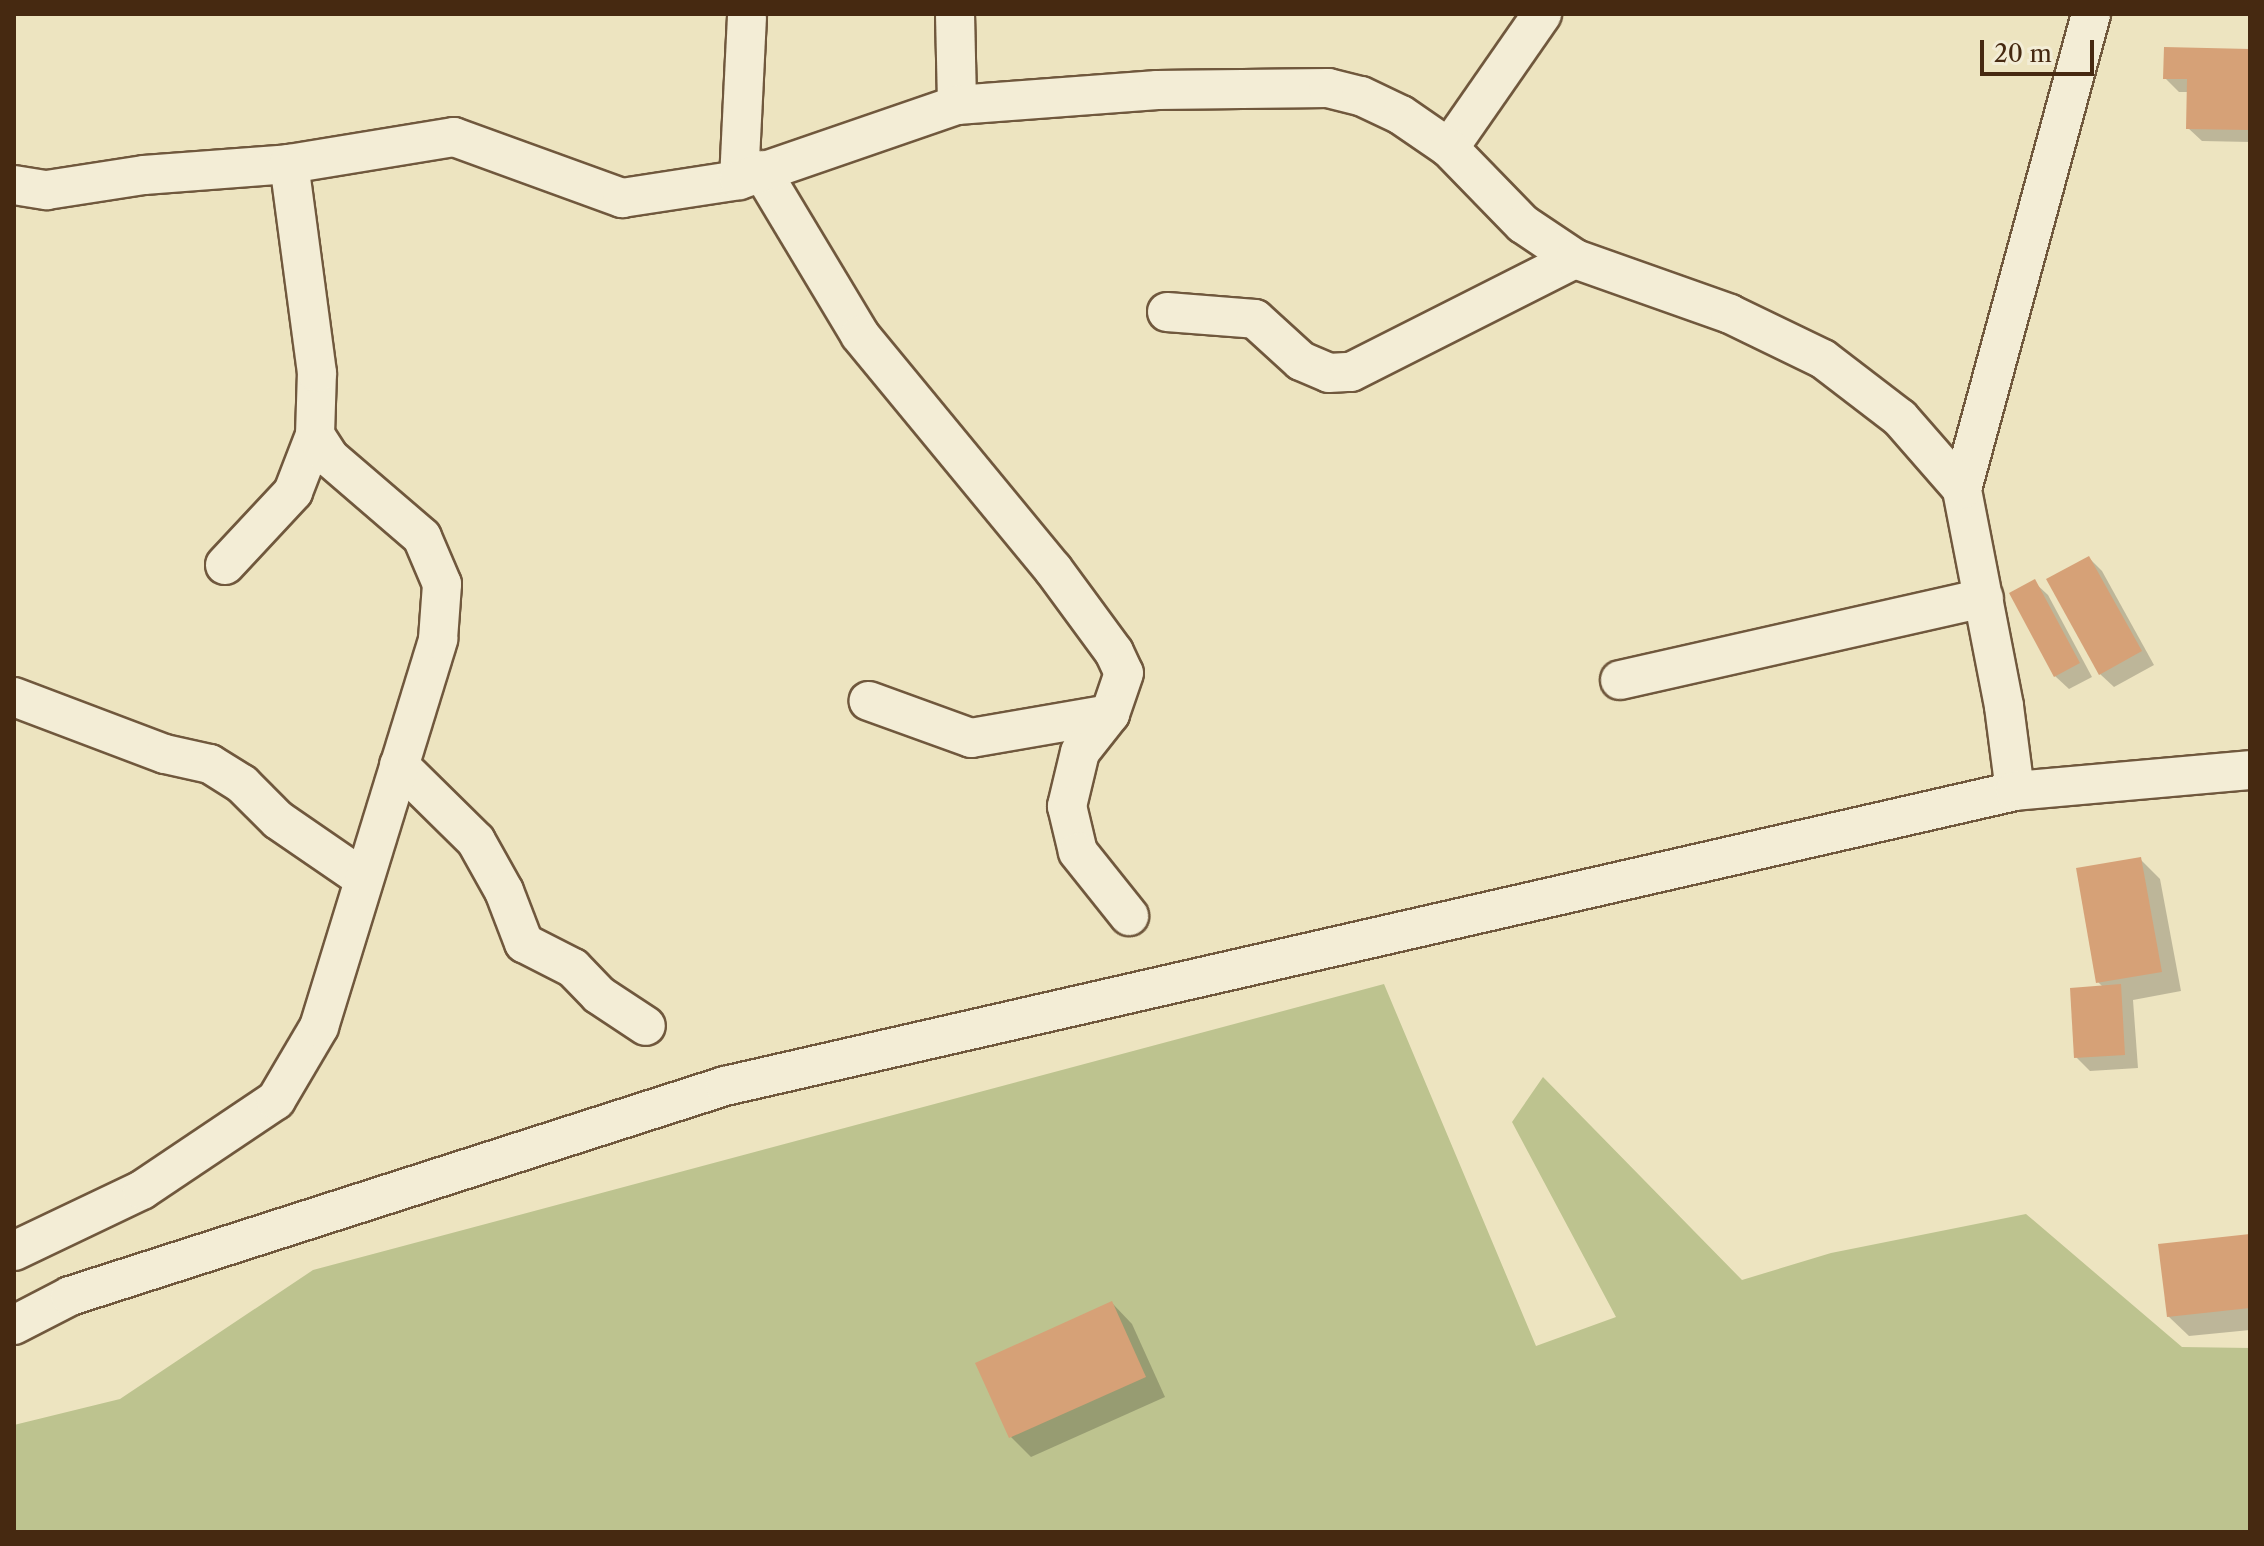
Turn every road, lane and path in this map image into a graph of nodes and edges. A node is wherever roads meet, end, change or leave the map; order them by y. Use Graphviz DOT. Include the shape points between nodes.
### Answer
graph roads {
  1 [pos="955,14"];
  2 [pos="1542,14"];
  3 [pos="2091,14"];
  4 [pos="747,17"];
  5 [pos="957,105"];
  6 [pos="1449,148"];
  7 [pos="289,164"];
  8 [pos="750,175"];
  9 [pos="14,185"];
  10 [pos="1575,259"];
  11 [pos="1167,312"];
  12 [pos="315,435"];
  13 [pos="1962,489"];
  14 [pos="225,565"];
  15 [pos="1984,598"];
  16 [pos="1620,680"];
  17 [pos="14,697"];
  18 [pos="869,701"];
  19 [pos="1110,714"];
  20 [pos="399,765"];
  21 [pos="2250,770"];
  22 [pos="2015,791"];
  23 [pos="364,879"];
  24 [pos="1129,916"];
  25 [pos="646,1026"];
  26 [pos="14,1251"];
  27 [pos="14,1325"];
  1 -- 5 [label="street"];
  2 -- 6 [label="street"];
  3 -- 13 [label="street"];
  4 -- 8 [label="street"];
  5 -- 6 [label="street" via="1157,90 1328,88 1401,115"];
  5 -- 8 [label="street"];
  6 -- 10 [label="street" via="1523,224"];
  7 -- 8 [label="street" via="454,137 486,144 546,173 622,198"];
  7 -- 9 [label="street" via="144,175 47,190"];
  7 -- 12 [label="street" via="317,373"];
  8 -- 19 [label="street" via="860,335 1114,652 1124,673"];
  10 -- 11 [label="street" via="1351,372 1329,373 1301,361 1255,319"];
  10 -- 13 [label="street" via="1730,314 1823,359 1900,418"];
  12 -- 14 [label="street" via="293,492"];
  12 -- 20 [label="street" via="330,458 422,537 442,584 438,639"];
  13 -- 15 [label="street"];
  15 -- 16 [label="street"];
  15 -- 22 [label="street"];
  17 -- 23 [label="street" via="165,754 210,764 242,784 278,820"];
  18 -- 19 [label="street" via="971,738"];
  19 -- 24 [label="street" via="1080,752 1067,806 1078,852"];
  20 -- 23 [label="street"];
  20 -- 25 [label="street" via="476,841 524,943 573,968 599,995"];
  21 -- 22 [label="street"];
  22 -- 27 [label="street" via="725,1086 70,1296"];
  23 -- 26 [label="street" via="319,1027 276,1100 142,1190"];
}
